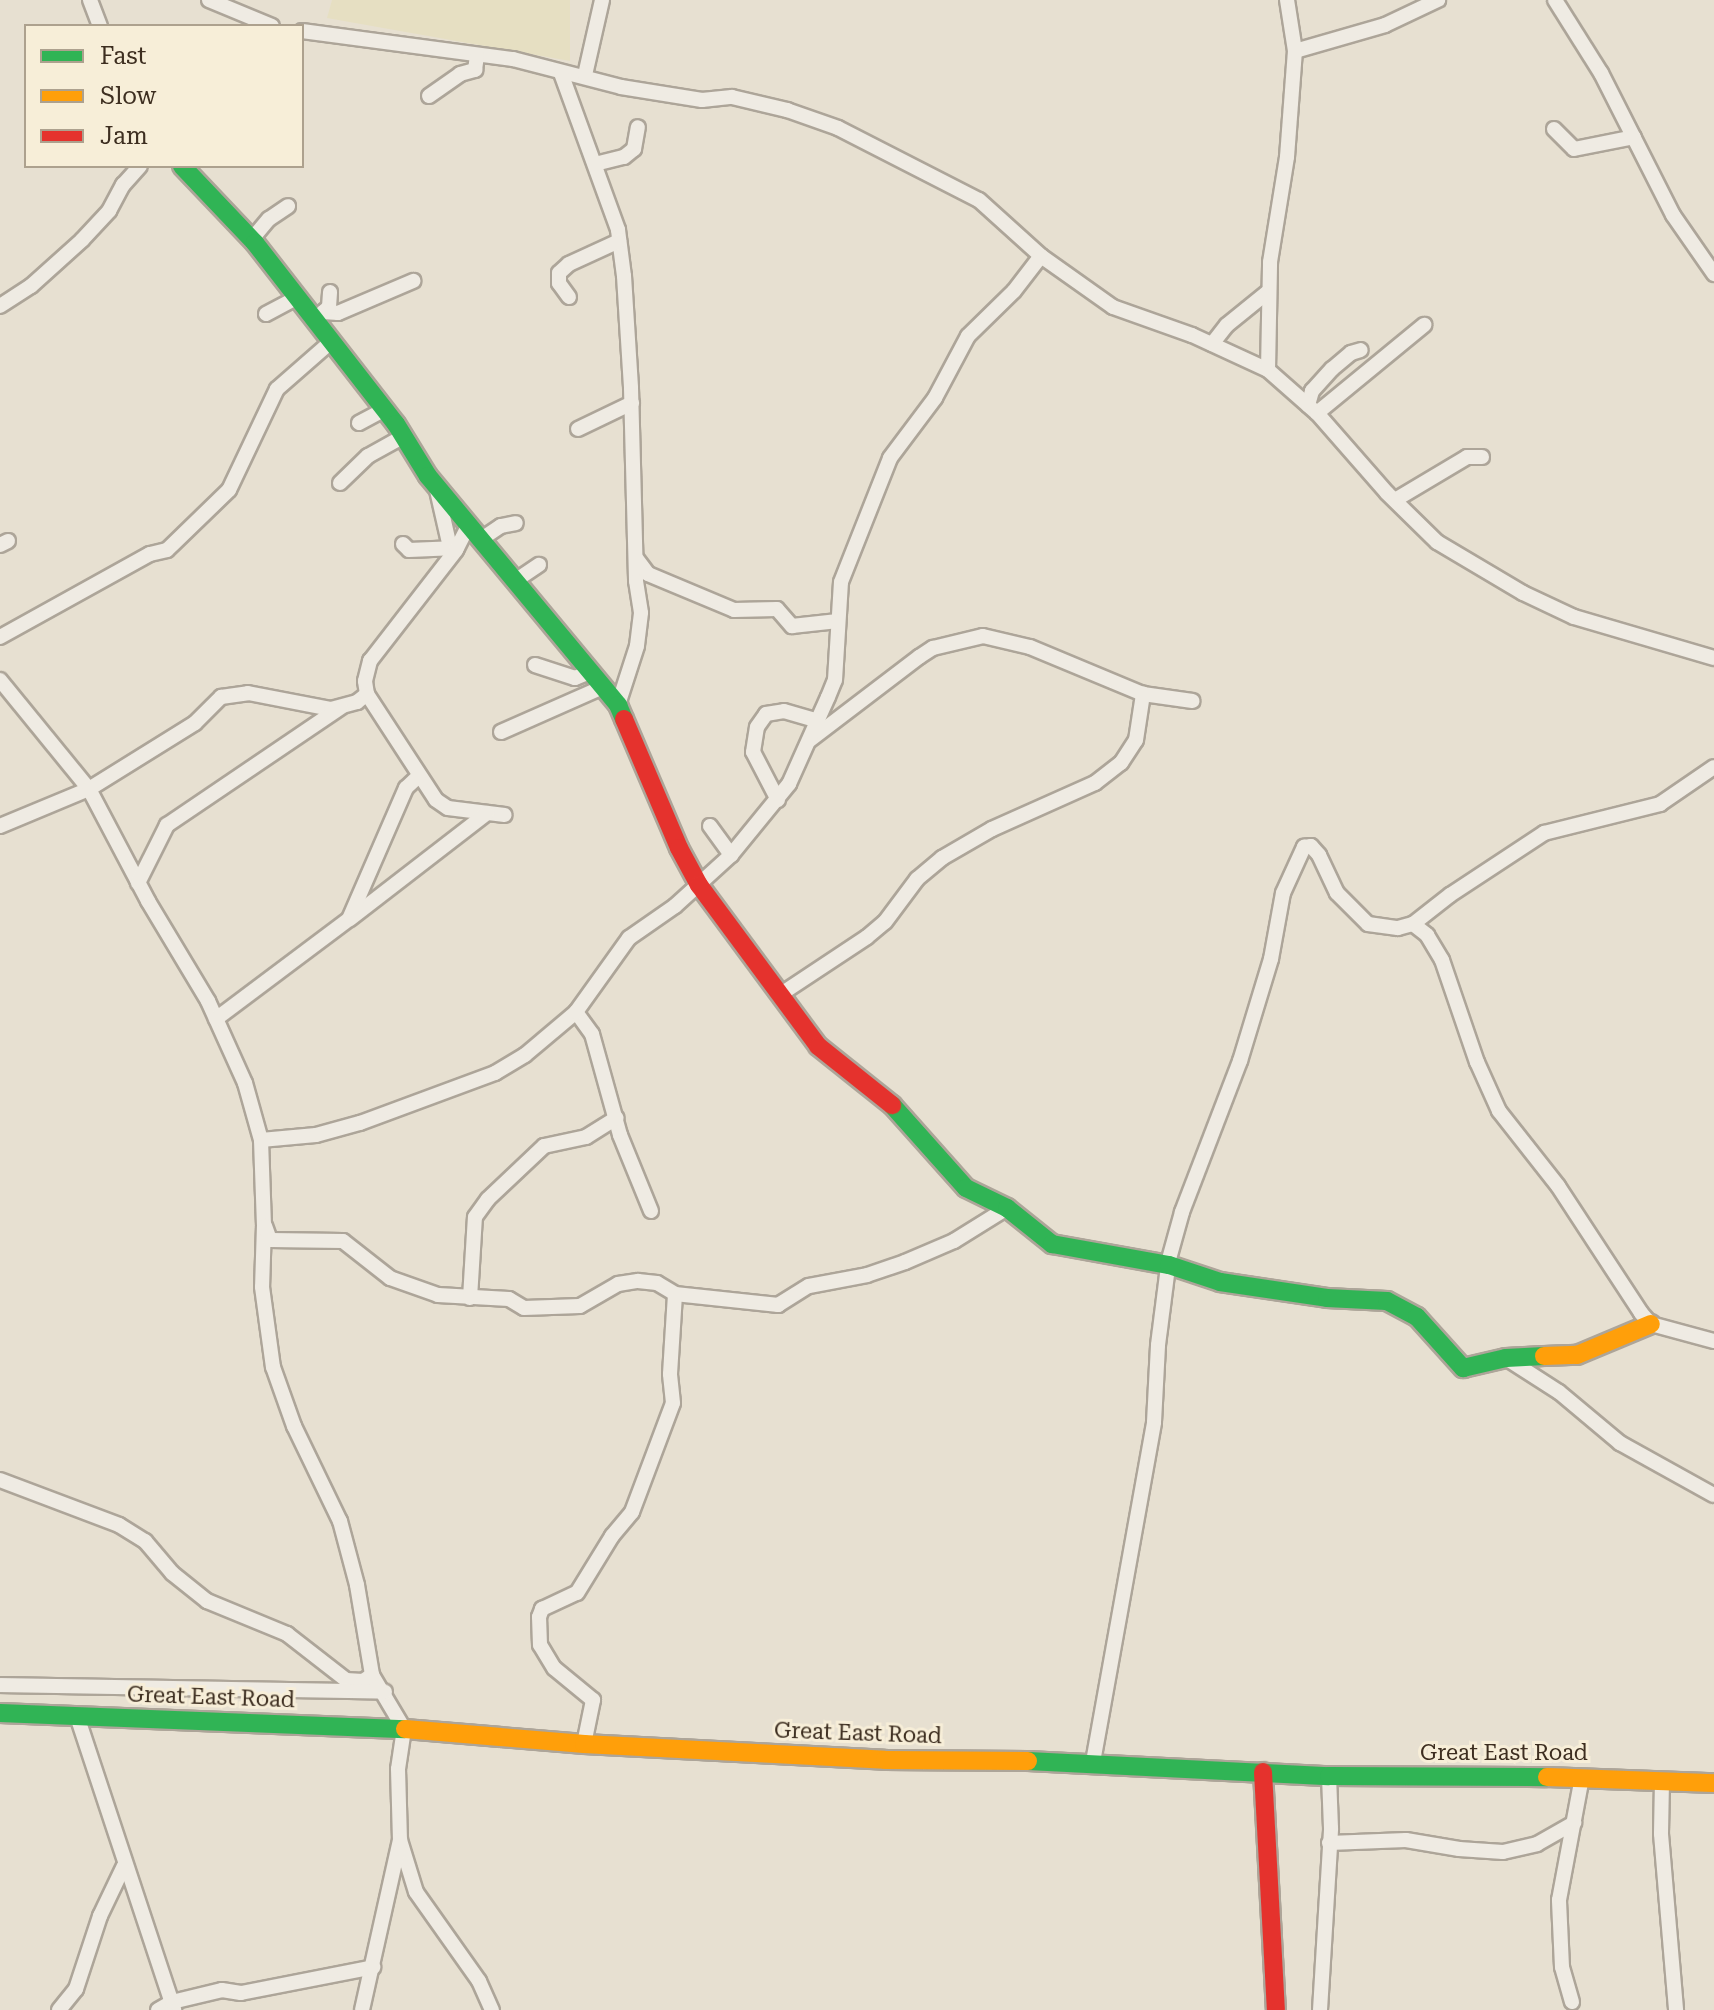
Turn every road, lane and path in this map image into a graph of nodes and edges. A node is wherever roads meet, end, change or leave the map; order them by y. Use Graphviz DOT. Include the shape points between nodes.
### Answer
graph roads {
  1 [pos="90,0"];
  2 [pos="209,0"];
  3 [pos="602,0"];
  4 [pos="1287,0"];
  5 [pos="1438,0"];
  6 [pos="1555,0"];
  7 [pos="99,24"];
  8 [pos="267,24"];
  9 [pos="304,31"];
  10 [pos="1295,51"];
  11 [pos="477,55"];
  12 [pos="561,73"];
  13 [pos="585,75"];
  14 [pos="429,96"];
  15 [pos="638,127"];
  16 [pos="1554,129"];
  17 [pos="1634,137"];
  18 [pos="595,164"];
  19 [pos="138,168"];
  20 [pos="184,168"];
  21 [pos="288,206"];
  22 [pos="252,239"];
  23 [pos="619,241"];
  24 [pos="1041,256"];
  25 [pos="1714,274"];
  26 [pos="413,281"];
  27 [pos="1269,291"];
  28 [pos="330,292"];
  29 [pos="298,297"];
  30 [pos="569,297"];
  31 [pos="0,306"];
  32 [pos="266,314"];
  33 [pos="320,316"];
  34 [pos="1424,325"];
  35 [pos="333,340"];
  36 [pos="1212,344"];
  37 [pos="1361,350"];
  38 [pos="1268,370"];
  39 [pos="632,403"];
  40 [pos="385,409"];
  41 [pos="1313,409"];
  42 [pos="359,423"];
  43 [pos="578,429"];
  44 [pos="404,436"];
  45 [pos="1482,457"];
  46 [pos="340,483"];
  47 [pos="436,486"];
  48 [pos="1395,500"];
  49 [pos="516,523"];
  50 [pos="474,533"];
  51 [pos="403,544"];
  52 [pos="454,547"];
  53 [pos="636,558"];
  54 [pos="539,565"];
  55 [pos="515,581"];
  56 [pos="838,621"];
  57 [pos="0,637"];
  58 [pos="1714,658"];
  59 [pos="535,665"];
  60 [pos="590,672"];
  61 [pos="0,680"];
  62 [pos="603,687"];
  63 [pos="367,694"];
  64 [pos="1143,694"];
  65 [pos="1193,701"];
  66 [pos="344,705"];
  67 [pos="618,705"];
  68 [pos="818,721"];
  69 [pos="501,732"];
  70 [pos="810,741"];
  71 [pos="1714,767"];
  72 [pos="419,776"];
  73 [pos="89,789"];
  74 [pos="778,800"];
  75 [pos="448,808"];
  76 [pos="487,813"];
  77 [pos="505,815"];
  78 [pos="0,826"];
  79 [pos="710,826"];
  80 [pos="462,832"];
  81 [pos="731,855"];
  82 [pos="138,883"];
  83 [pos="699,885"];
  84 [pos="349,919"];
  85 [pos="1413,924"];
  86 [pos="781,994"];
  87 [pos="576,1012"];
  88 [pos="216,1019"];
  89 [pos="616,1118"];
  90 [pos="261,1140"];
  91 [pos="1007,1208"];
  92 [pos="651,1211"];
  93 [pos="264,1225"];
  94 [pos="1169,1265"];
  95 [pos="675,1294"];
  96 [pos="470,1298"];
  97 [pos="1651,1324"];
  98 [pos="1714,1341"];
  99 [pos="1506,1358"];
  100 [pos="0,1480"];
  101 [pos="1714,1495"];
  102 [pos="372,1675"];
  103 [pos="0,1685"];
  104 [pos="385,1692"];
  105 [pos="0,1713"];
  106 [pos="77,1716"];
  107 [pos="404,1729"];
  108 [pos="584,1744"];
  109 [pos="1093,1762"];
  110 [pos="1263,1772"];
  111 [pos="1329,1776"];
  112 [pos="1582,1777"];
  113 [pos="1662,1781"];
  114 [pos="1714,1783"];
  115 [pos="1574,1823"];
  116 [pos="400,1840"];
  117 [pos="1329,1843"];
  118 [pos="124,1866"];
  119 [pos="373,1967"];
  120 [pos="1572,2002"];
  121 [pos="168,2007"];
  122 [pos="59,2010"];
  123 [pos="362,2010"];
  124 [pos="492,2010"];
  125 [pos="1276,2010"];
  126 [pos="1320,2010"];
  127 [pos="1676,2010"];
  1 -- 7 [label="street"];
  2 -- 8 [label="street"];
  3 -- 13 [label="street"];
  4 -- 10 [label="street"];
  5 -- 10 [label="street" via="1385,25"];
  6 -- 17 [label="street"];
  9 -- 11 [label="street"];
  10 -- 27 [label="street"];
  11 -- 12 [label="street"];
  11 -- 14 [label="street" via="475,70"];
  12 -- 13 [label="street"];
  12 -- 18 [label="street"];
  13 -- 24 [label="street" via="621,87 702,100 732,97 838,128 979,200"];
  15 -- 18 [label="street" via="634,149"];
  16 -- 17 [label="street" via="1574,149"];
  17 -- 25 [label="street" via="1673,215"];
  18 -- 23 [label="street"];
  19 -- 31 [label="street" via="82,240"];
  20 -- 22 [label="main road"];
  21 -- 22 [label="street"];
  22 -- 29 [label="main road"];
  23 -- 30 [label="street" via="559,273"];
  23 -- 39 [label="street"];
  24 -- 36 [label="street" via="1113,307"];
  24 -- 56 [label="street" via="968,336 935,398 890,458 848,558"];
  26 -- 33 [label="street"];
  27 -- 36 [label="street"];
  27 -- 38 [label="street"];
  28 -- 33 [label="street" via="329,307"];
  29 -- 32 [label="street"];
  29 -- 33 [label="main road"];
  33 -- 35 [label="main road"];
  34 -- 41 [label="street"];
  35 -- 40 [label="main road"];
  35 -- 57 [label="street" via="277,389 229,490 167,550 150,554"];
  36 -- 38 [label="street"];
  37 -- 41 [label="street" via="1351,353 1312,391"];
  38 -- 41 [label="street"];
  39 -- 43 [label="street"];
  39 -- 53 [label="street"];
  40 -- 42 [label="street"];
  40 -- 44 [label="main road"];
  41 -- 48 [label="street"];
  44 -- 46 [label="street" via="368,456"];
  44 -- 47 [label="main road"];
  45 -- 48 [label="street" via="1467,457"];
  47 -- 50 [label="main road"];
  47 -- 52 [label="street"];
  48 -- 58 [label="street" via="1437,542 1523,593 1574,617"];
  49 -- 50 [label="street"];
  50 -- 52 [label="street"];
  50 -- 55 [label="main road"];
  51 -- 52 [label="street" via="409,550"];
  52 -- 63 [label="street" via="370,661"];
  53 -- 56 [label="street" via="648,574 734,610 777,609 792,626"];
  53 -- 67 [label="street" via="641,613"];
  54 -- 55 [label="street"];
  55 -- 60 [label="main road"];
  56 -- 68 [label="street" via="835,680"];
  59 -- 60 [label="street" via="575,678"];
  60 -- 62 [label="main road"];
  61 -- 73 [label="street"];
  62 -- 67 [label="main road"];
  62 -- 69 [label="street"];
  63 -- 66 [label="street"];
  63 -- 72 [label="street"];
  64 -- 65 [label="street"];
  64 -- 70 [label="street" via="1030,647 983,636 933,648"];
  64 -- 86 [label="street" via="1136,740 1121,763 1095,783 992,829 942,858 917,879 885,922"];
  66 -- 73 [label="street" via="331,709 248,693 221,697 195,723"];
  66 -- 82 [label="street" via="167,825"];
  67 -- 83 [label="main road"];
  68 -- 70 [label="street"];
  68 -- 74 [label="street" via="784,711 766,714 757,727 753,752"];
  70 -- 74 [label="street"];
  71 -- 85 [label="street" via="1660,804 1544,833"];
  72 -- 75 [label="street"];
  72 -- 84 [label="street" via="406,788"];
  73 -- 78 [label="street"];
  73 -- 82 [label="street"];
  74 -- 81 [label="street"];
  75 -- 76 [label="street"];
  75 -- 80 [label="street"];
  76 -- 77 [label="street"];
  76 -- 80 [label="street"];
  79 -- 81 [label="street"];
  80 -- 84 [label="street"];
  81 -- 83 [label="street"];
  82 -- 88 [label="street"];
  83 -- 86 [label="main road"];
  83 -- 87 [label="street" via="629,938"];
  84 -- 88 [label="street"];
  85 -- 94 [label="street" via="1368,924 1337,893 1314,849 1308,845 1298,853 1240,1061 1182,1212"];
  85 -- 97 [label="street" via="1427,935 1442,960 1499,1111 1558,1186"];
  86 -- 91 [label="main road" via="818,1046 900,1111 966,1188"];
  87 -- 89 [label="street" via="592,1034"];
  87 -- 90 [label="street" via="495,1073 360,1123 316,1135"];
  88 -- 90 [label="street" via="245,1083"];
  89 -- 92 [label="street"];
  89 -- 96 [label="street" via="586,1137 544,1146 488,1199 475,1217"];
  90 -- 93 [label="street"];
  91 -- 94 [label="main road" via="1052,1244"];
  91 -- 95 [label="street" via="954,1241 905,1262 809,1286 778,1305"];
  93 -- 96 [label="street" via="270,1240 343,1241 390,1278 416,1290"];
  93 -- 102 [label="street" via="262,1287 273,1367 294,1426 340,1521"];
  94 -- 99 [label="main road" via="1220,1282 1387,1301 1417,1317 1463,1368"];
  94 -- 109 [label="street" via="1152,1437"];
  95 -- 96 [label="street" via="657,1283 638,1281 618,1284 580,1306 524,1308 509,1299"];
  95 -- 108 [label="street" via="673,1403 632,1512 577,1593 542,1609 539,1617 540,1645 554,1668 593,1700"];
  97 -- 98 [label="street"];
  97 -- 99 [label="main road" via="1577,1355"];
  99 -- 101 [label="street" via="1559,1392 1620,1443"];
  100 -- 102 [label="street" via="119,1525 145,1541 172,1573 207,1601 287,1634 346,1680 363,1681"];
  102 -- 104 [label="street"];
  103 -- 104 [label="street"];
  104 -- 107 [label="street"];
  105 -- 106 [label="main road, Great East Road"];
  106 -- 107 [label="main road, Great East Road"];
  106 -- 118 [label="street"];
  107 -- 108 [label="main road, Great East Road"];
  107 -- 116 [label="street" via="398,1769"];
  108 -- 109 [label="main road, Great East Road" via="885,1760"];
  109 -- 110 [label="main road, Great East Road"];
  110 -- 111 [label="main road, Great East Road"];
  110 -- 125 [label="main road"];
  111 -- 112 [label="main road, Great East Road"];
  111 -- 117 [label="street"];
  112 -- 113 [label="main road, Great East Road"];
  112 -- 115 [label="street"];
  113 -- 114 [label="main road, Great East Road"];
  113 -- 127 [label="street" via="1661,1834"];
  115 -- 117 [label="street" via="1537,1844 1503,1852 1406,1840"];
  115 -- 120 [label="street" via="1559,1900 1562,1967"];
  116 -- 119 [label="street"];
  116 -- 124 [label="street" via="416,1892 479,1981"];
  117 -- 126 [label="street"];
  118 -- 121 [label="street"];
  118 -- 122 [label="street" via="100,1916 76,1989"];
  119 -- 121 [label="street" via="241,1993 222,1990"];
  119 -- 123 [label="street"];
}
